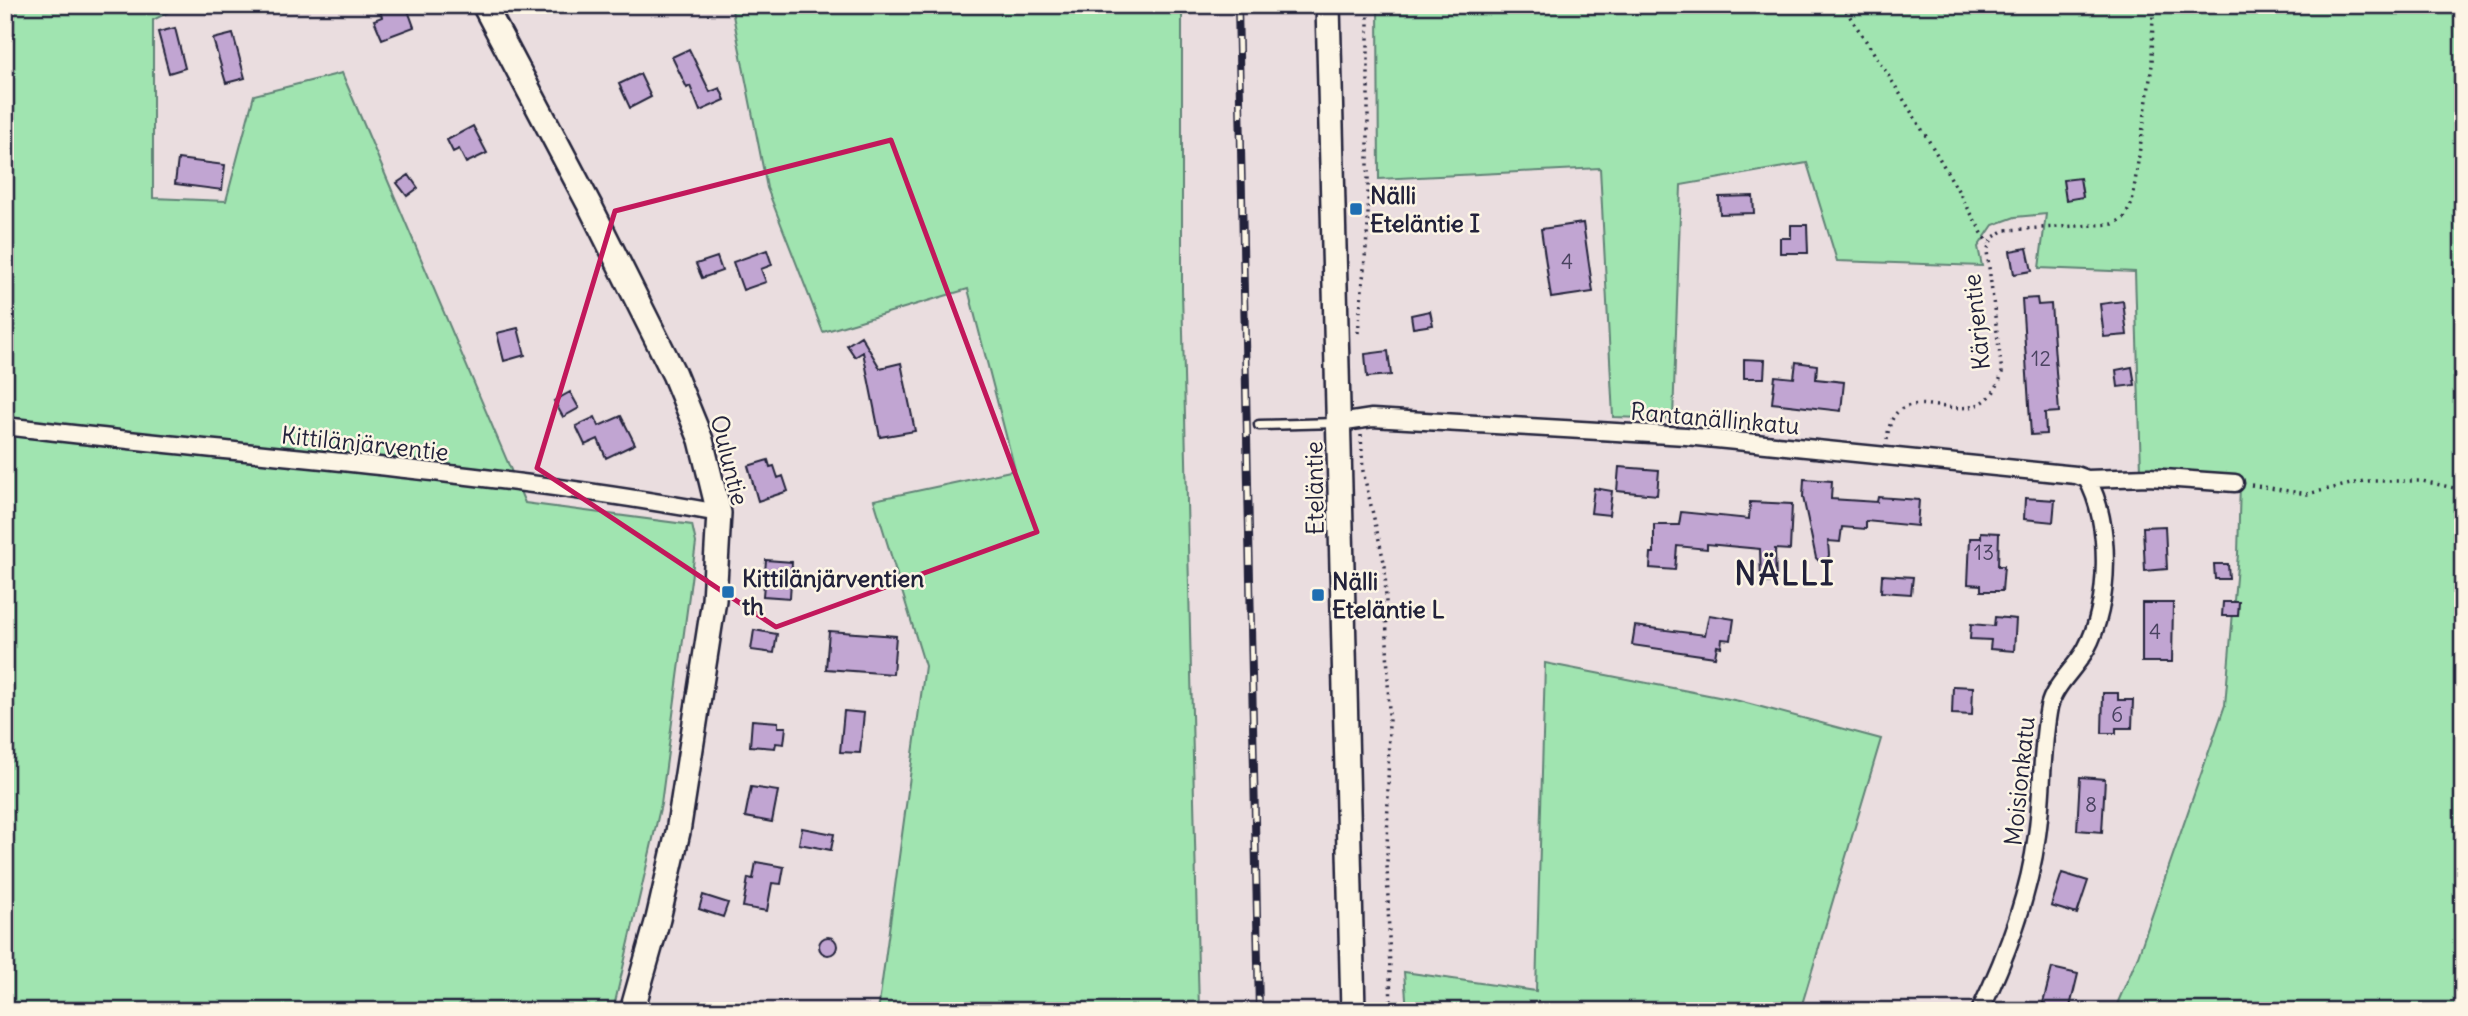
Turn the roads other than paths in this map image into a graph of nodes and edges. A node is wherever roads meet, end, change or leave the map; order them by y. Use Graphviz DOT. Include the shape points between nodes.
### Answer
graph roads {
  1 [pos="484,5"];
  2 [pos="1328,5"];
  3 [pos="1350,421"];
  4 [pos="1259,425"];
  5 [pos="5,426"];
  6 [pos="2087,479"];
  7 [pos="2235,483"];
  8 [pos="719,513"];
  9 [pos="632,1011"];
  10 [pos="1353,1011"];
  11 [pos="1980,1011"];
  1 -- 8 [label="street, Ouluntie" via="674,374 701,440"];
  2 -- 3 [label="street, Eteläntie"];
  3 -- 4 [label="lane"];
  3 -- 6 [label="street, Rantanällinkatu" via="1422,420 1686,436"];
  3 -- 10 [label="street, Eteläntie"];
  5 -- 8 [label="street, Kittilänjärventie" via="408,470"];
  6 -- 7 [label="street, Rantanällinkatu"];
  6 -- 11 [label="street, Moisionkatu" via="2096,498 2103,537 2099,612 2091,639 2050,704 2031,876"];
  8 -- 9 [label="street, Ouluntie" via="714,600 678,832"];
}
